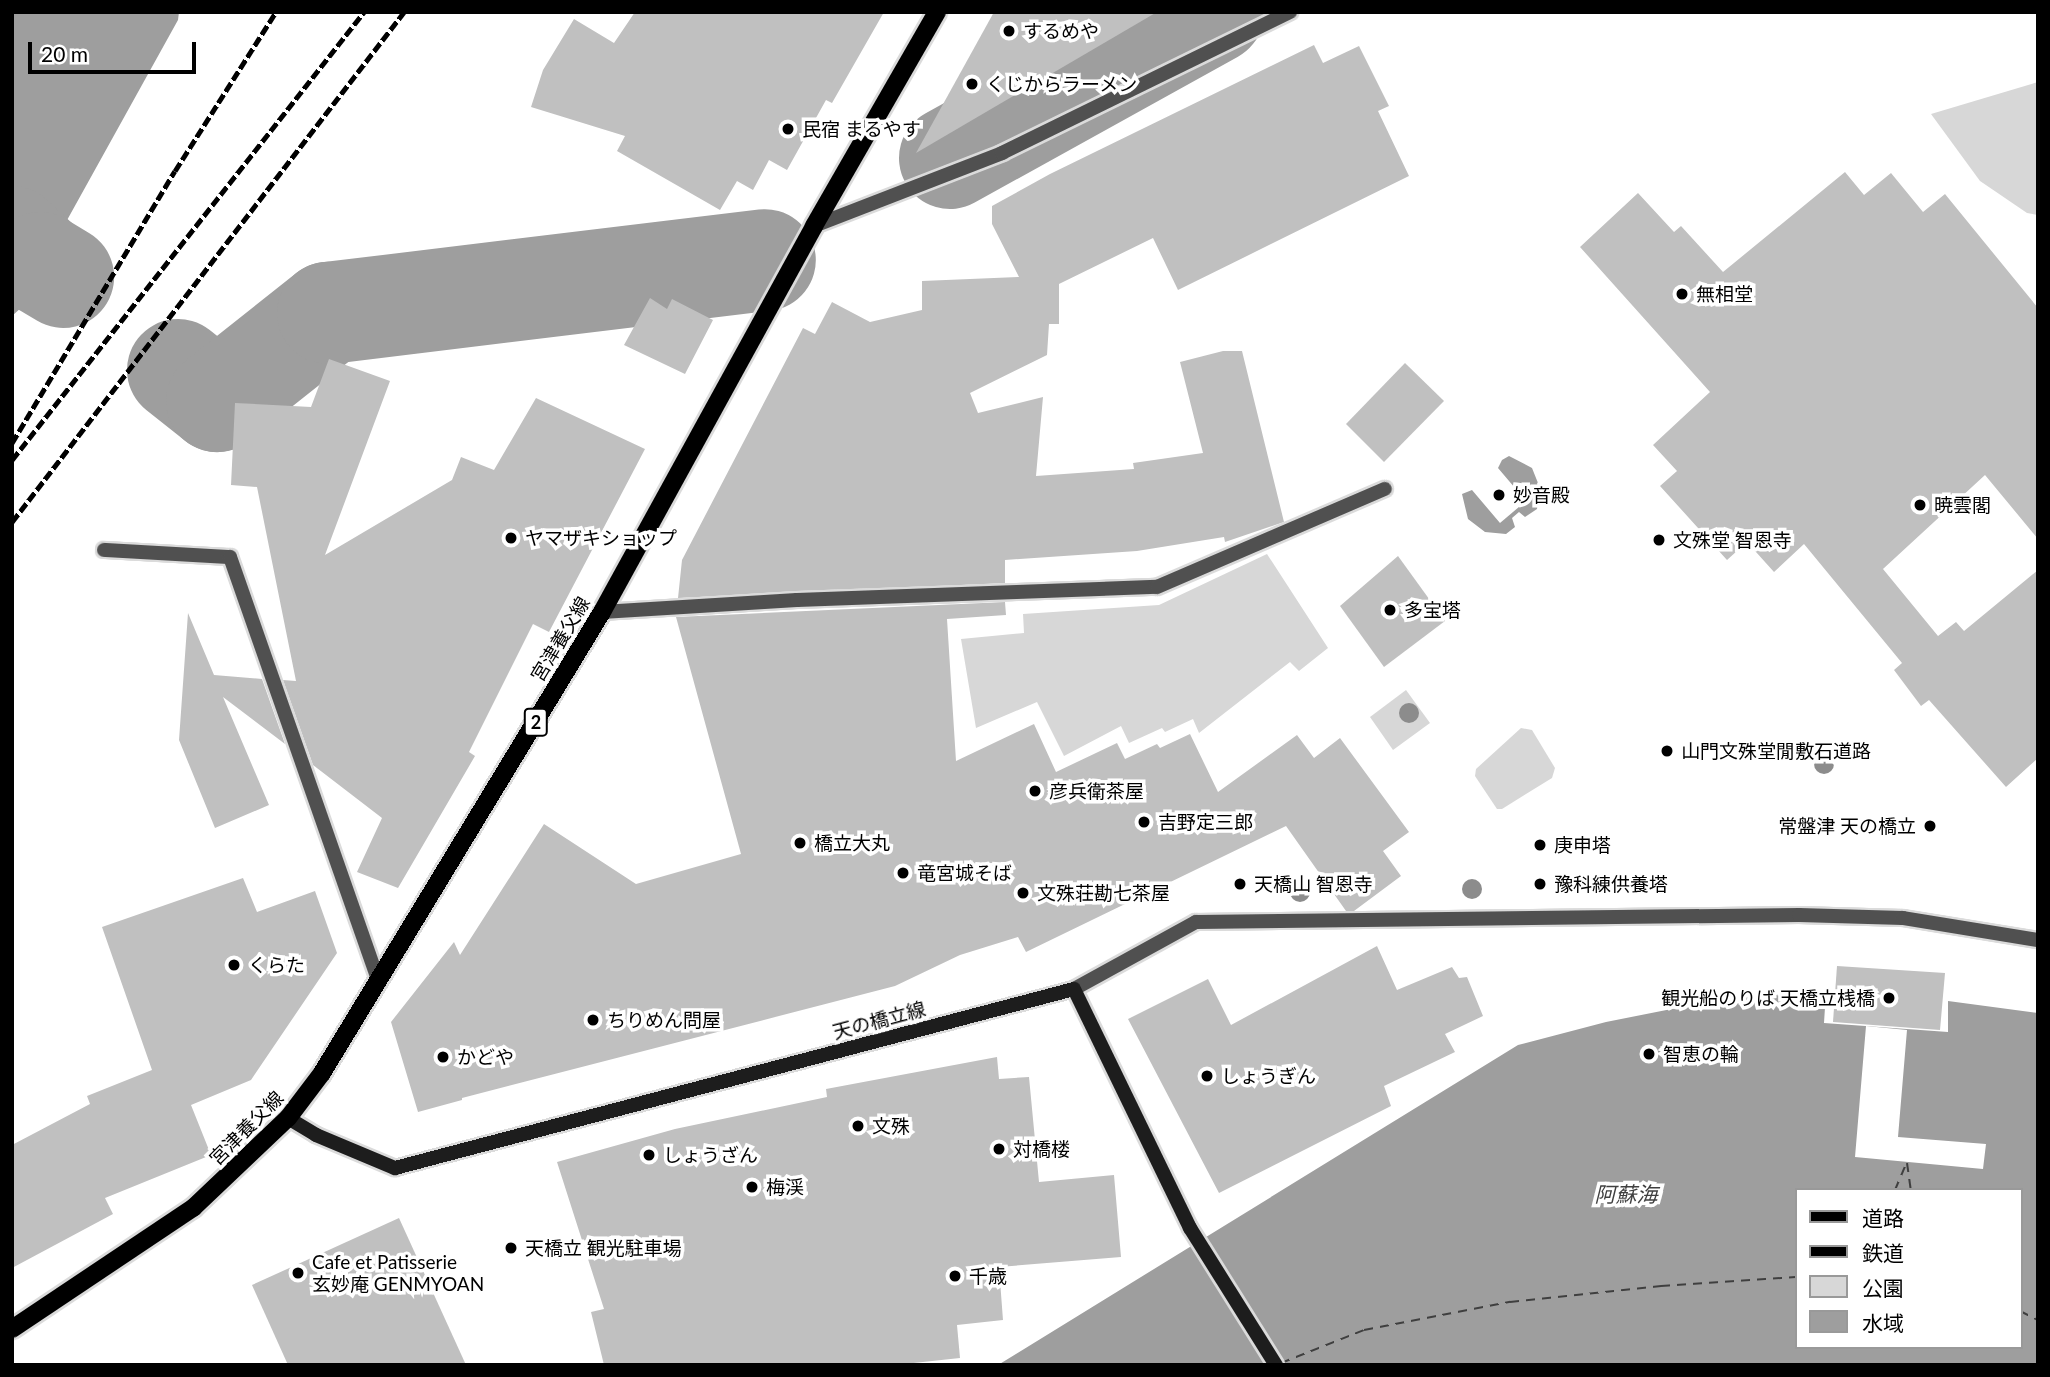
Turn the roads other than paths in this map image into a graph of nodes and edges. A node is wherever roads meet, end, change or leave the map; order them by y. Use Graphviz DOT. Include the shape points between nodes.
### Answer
graph roads {
  1 [pos="937,12"];
  2 [pos="1290,12"];
  3 [pos="814,226"];
  4 [pos="1385,489"];
  5 [pos="104,550"];
  6 [pos="602,612"];
  7 [pos="2038,940"];
  8 [pos="379,983"];
  9 [pos="1074,989"];
  10 [pos="288,1118"];
  11 [pos="12,1329"];
  12 [pos="1276,1365"];
  1 -- 3 [label="main road, 宮津養父線 / 2"];
  2 -- 3 [label="street" via="1002,153"];
  3 -- 6 [label="main road, 宮津養父線 / 2"];
  4 -- 6 [label="street" via="1157,587"];
  5 -- 8 [label="street" via="230,557"];
  6 -- 8 [label="main road, 宮津養父線 / 2"];
  7 -- 9 [label="street" via="1903,918 1799,915 1196,922"];
  8 -- 10 [label="main road, 宮津養父線 / 2"];
  9 -- 10 [label="main road, 天の橋立線" via="396,1168 316,1135"];
  9 -- 12 [label="main road" via="1198,1241"];
  10 -- 11 [label="main road, 宮津養父線 / 2" via="193,1208"];
}
